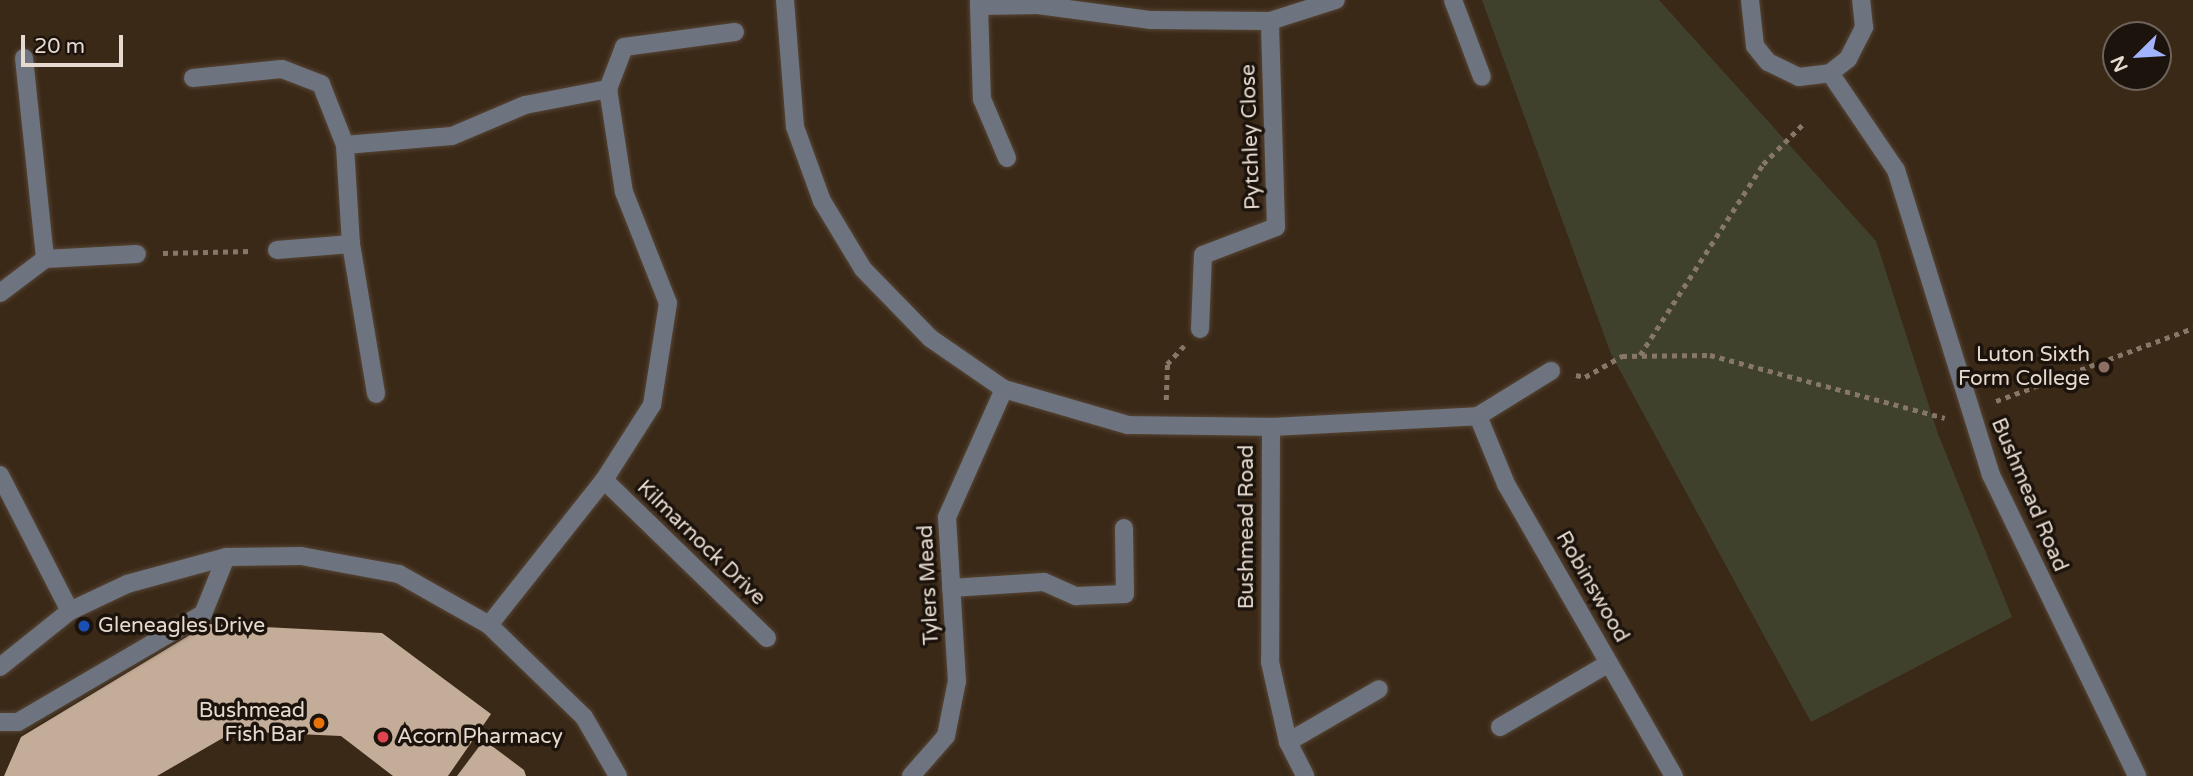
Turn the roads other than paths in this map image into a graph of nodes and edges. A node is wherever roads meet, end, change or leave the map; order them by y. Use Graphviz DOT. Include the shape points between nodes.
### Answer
graph roads {
  1 [pos="785,0"];
  2 [pos="1336,0"];
  3 [pos="1453,0"];
  4 [pos="1750,0"];
  5 [pos="1861,0"];
  6 [pos="979,3"];
  7 [pos="1270,21"];
  8 [pos="735,32"];
  9 [pos="24,58"];
  10 [pos="1830,73"];
  11 [pos="1482,77"];
  12 [pos="192,78"];
  13 [pos="608,89"];
  14 [pos="345,145"];
  15 [pos="1007,158"];
  16 [pos="351,244"];
  17 [pos="277,250"];
  18 [pos="137,254"];
  19 [pos="45,259"];
  20 [pos="0,293"];
  21 [pos="1200,329"];
  22 [pos="1551,371"];
  23 [pos="1004,389"];
  24 [pos="376,394"];
  25 [pos="1478,416"];
  26 [pos="1271,427"];
  27 [pos="0,475"];
  28 [pos="604,480"];
  29 [pos="1124,528"];
  30 [pos="226,557"];
  31 [pos="951,588"];
  32 [pos="70,611"];
  33 [pos="489,625"];
  34 [pos="767,638"];
  35 [pos="1609,663"];
  36 [pos="0,667"];
  37 [pos="1379,689"];
  38 [pos="0,722"];
  39 [pos="1500,727"];
  40 [pos="1288,742"];
  41 [pos="618,776"];
  42 [pos="911,776"];
  43 [pos="1306,776"];
  44 [pos="1674,776"];
  45 [pos="2137,776"];
  1 -- 23 [label="street, Bushmead Road" via="795,127 822,201 863,269 930,338"];
  2 -- 7 [label="street"];
  3 -- 11 [label="street"];
  4 -- 10 [label="street" via="1748,29 1768,62 1799,77"];
  5 -- 10 [label="street" via="1864,27 1858,44"];
  6 -- 7 [label="street" via="1038,5 1151,20"];
  6 -- 15 [label="street" via="982,99"];
  7 -- 21 [label="street, Pytchley Close" via="1276,227 1203,255"];
  8 -- 13 [label="street" via="624,47"];
  9 -- 19 [label="street"];
  10 -- 45 [label="street, Bushmead Road" via="1896,170 1991,475"];
  12 -- 14 [label="street" via="282,69 321,84"];
  13 -- 14 [label="street" via="525,105 452,136"];
  13 -- 28 [label="street, Kilmarnock Drive" via="624,192 668,303 652,405"];
  14 -- 16 [label="street"];
  16 -- 17 [label="street"];
  16 -- 24 [label="street"];
  18 -- 19 [label="street"];
  19 -- 20 [label="street"];
  22 -- 25 [label="street"];
  23 -- 26 [label="street, Bushmead Road" via="1128,425"];
  23 -- 31 [label="street, Tylers Mead" via="947,517"];
  25 -- 26 [label="street"];
  25 -- 35 [label="street, Robinswood" via="1506,484"];
  26 -- 40 [label="street, Bushmead Road" via="1270,662"];
  27 -- 32 [label="street"];
  28 -- 33 [label="street, Kilmarnock Drive"];
  28 -- 34 [label="street, Kilmarnock Drive"];
  29 -- 31 [label="street" via="1125,594 1076,596 1044,582"];
  30 -- 32 [label="street" via="127,584"];
  30 -- 33 [label="street" via="301,556 399,574"];
  30 -- 38 [label="street" via="203,614 18,722"];
  31 -- 42 [label="street, Tylers Mead" via="957,681 946,736"];
  32 -- 36 [label="street"];
  33 -- 41 [label="street" via="583,717"];
  35 -- 39 [label="street"];
  35 -- 44 [label="street, Robinswood"];
  37 -- 40 [label="street"];
  40 -- 43 [label="street, Bushmead Road"];
}
